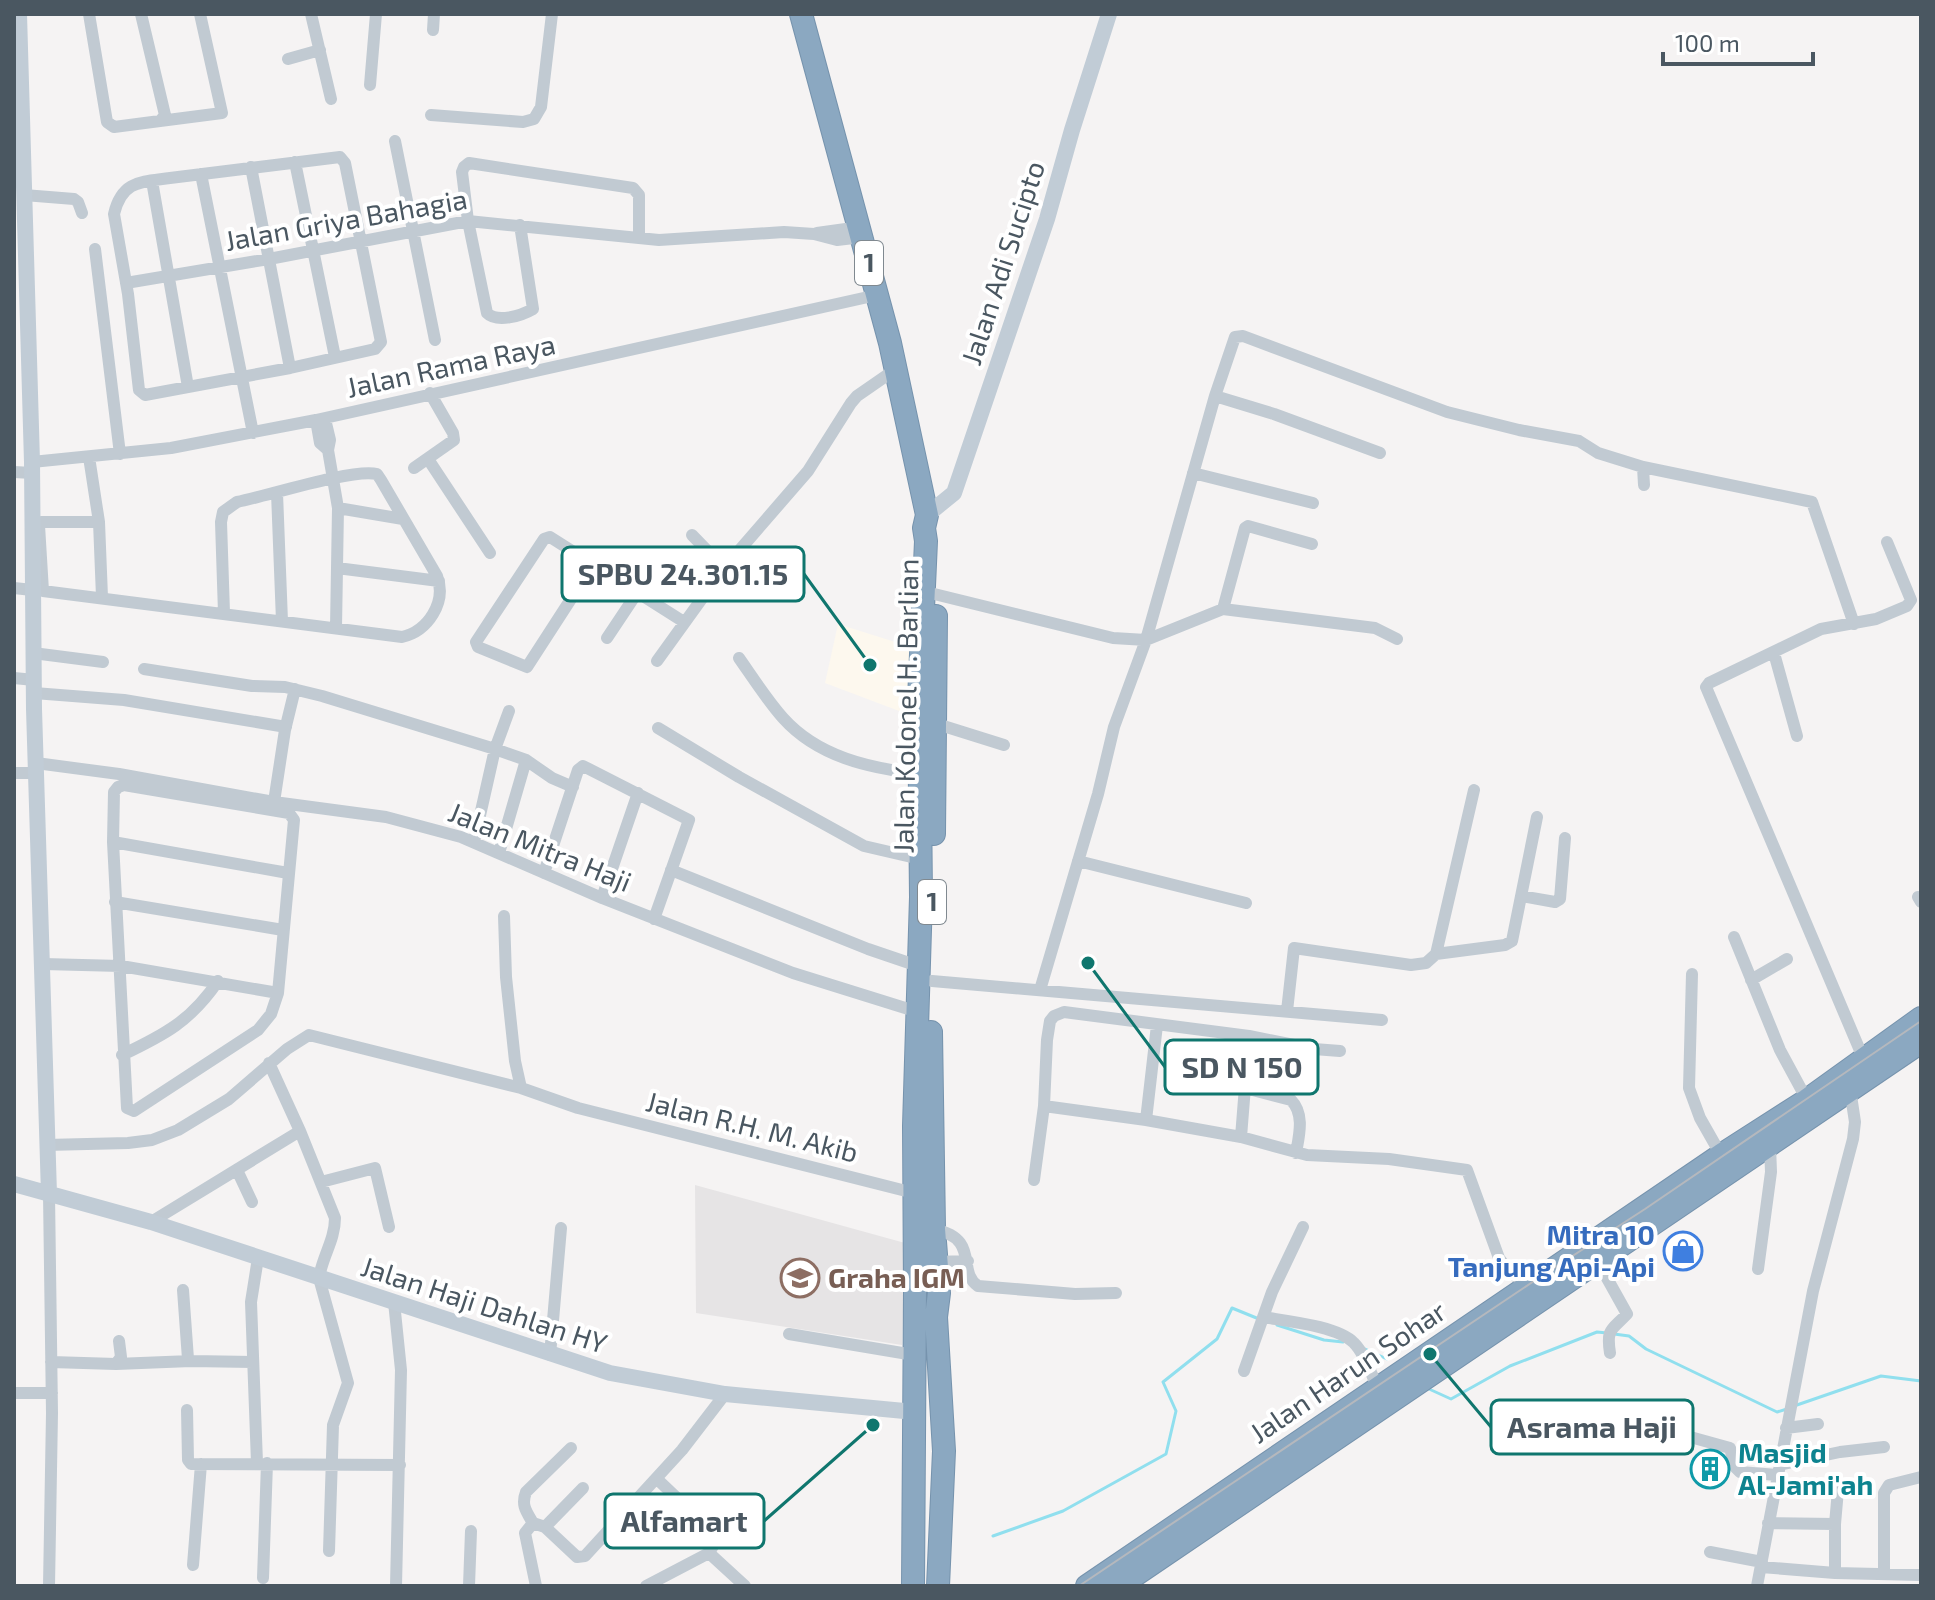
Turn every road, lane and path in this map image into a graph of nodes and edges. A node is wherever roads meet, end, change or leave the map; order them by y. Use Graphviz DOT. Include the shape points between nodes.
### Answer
graph roads {
  1 [pos="19,14"];
  2 [pos="89,14"];
  3 [pos="141,14"];
  4 [pos="200,14"];
  5 [pos="311,14"];
  6 [pos="376,14"];
  7 [pos="434,14"];
  8 [pos="552,14"];
  9 [pos="801,14"];
  10 [pos="1109,14"];
  11 [pos="433,30"];
  12 [pos="320,50"];
  13 [pos="288,59"];
  14 [pos="370,85"];
  15 [pos="17,88"];
  16 [pos="331,99"];
  17 [pos="431,115"];
  18 [pos="160,121"];
  19 [pos="395,141"];
  20 [pos="295,162"];
  21 [pos="18,166"];
  22 [pos="251,167"];
  23 [pos="201,174"];
  24 [pos="152,181"];
  25 [pos="24,195"];
  26 [pos="82,213"];
  27 [pos="468,221"];
  28 [pos="520,225"];
  29 [pos="414,231"];
  30 [pos="861,232"];
  31 [pos="639,238"];
  32 [pos="359,241"];
  33 [pos="95,249"];
  34 [pos="314,249"];
  35 [pos="269,259"];
  36 [pos="219,266"];
  37 [pos="169,275"];
  38 [pos="126,283"];
  39 [pos="877,295"];
  40 [pos="20,332"];
  41 [pos="435,340"];
  42 [pos="335,357"];
  43 [pos="290,368"];
  44 [pos="896,369"];
  45 [pos="242,377"];
  46 [pos="188,387"];
  47 [pos="430,393"];
  48 [pos="1215,396"];
  49 [pos="320,420"];
  50 [pos="253,433"];
  51 [pos="1380,453"];
  52 [pos="120,454"];
  53 [pos="94,457"];
  54 [pos="428,459"];
  55 [pos="32,467"];
  56 [pos="1643,467"];
  57 [pos="414,468"];
  58 [pos="14,472"];
  59 [pos="1193,473"];
  60 [pos="334,478"];
  61 [pos="1644,485"];
  62 [pos="277,493"];
  63 [pos="1313,503"];
  64 [pos="338,508"];
  65 [pos="927,515"];
  66 [pos="403,519"];
  67 [pos="99,522"];
  68 [pos="692,535"];
  69 [pos="1887,542"];
  70 [pos="1312,544"];
  71 [pos="490,553"];
  72 [pos="593,565"];
  73 [pos="337,568"];
  74 [pos="724,568"];
  75 [pos="439,581"];
  76 [pos="14,588"];
  77 [pos="32,590"];
  78 [pos="637,593"];
  79 [pos="929,593"];
  80 [pos="102,597"];
  81 [pos="1223,609"];
  82 [pos="224,613"];
  83 [pos="282,621"];
  84 [pos="684,622"];
  85 [pos="1854,624"];
  86 [pos="336,628"];
  87 [pos="607,638"];
  88 [pos="929,639"];
  89 [pos="1397,639"];
  90 [pos="1146,640"];
  91 [pos="33,653"];
  92 [pos="1774,653"];
  93 [pos="739,658"];
  94 [pos="657,661"];
  95 [pos="103,662"];
  96 [pos="144,669"];
  97 [pos="14,678"];
  98 [pos="34,686"];
  99 [pos="295,689"];
  100 [pos="509,711"];
  101 [pos="937,724"];
  102 [pos="286,727"];
  103 [pos="658,728"];
  104 [pos="1797,736"];
  105 [pos="1004,745"];
  106 [pos="495,749"];
  107 [pos="526,760"];
  108 [pos="36,768"];
  109 [pos="14,773"];
  110 [pos="919,774"];
  111 [pos="573,787"];
  112 [pos="1474,790"];
  113 [pos="638,793"];
  114 [pos="274,802"];
  115 [pos="1537,817"];
  116 [pos="1565,838"];
  117 [pos="113,842"];
  118 [pos="474,842"];
  119 [pos="499,853"];
  120 [pos="920,859"];
  121 [pos="1078,861"];
  122 [pos="671,870"];
  123 [pos="288,873"];
  124 [pos="544,873"];
  125 [pos="1521,896"];
  126 [pos="602,898"];
  127 [pos="115,902"];
  128 [pos="1246,903"];
  129 [pos="504,916"];
  130 [pos="654,919"];
  131 [pos="283,930"];
  132 [pos="1734,937"];
  133 [pos="1436,954"];
  134 [pos="1787,959"];
  135 [pos="43,964"];
  136 [pos="121,966"];
  137 [pos="925,973"];
  138 [pos="1692,974"];
  139 [pos="1751,980"];
  140 [pos="218,981"];
  141 [pos="1040,990"];
  142 [pos="278,993"];
  143 [pos="1287,1011"];
  144 [pos="918,1012"];
  145 [pos="1921,1018"];
  146 [pos="1382,1020"];
  147 [pos="1157,1025"];
  148 [pos="1249,1036"];
  149 [pos="1921,1042"];
  150 [pos="1340,1051"];
  151 [pos="122,1055"];
  152 [pos="1864,1060"];
  153 [pos="269,1063"];
  154 [pos="521,1088"];
  155 [pos="1245,1088"];
  156 [pos="1850,1089"];
  157 [pos="1807,1100"];
  158 [pos="1044,1106"];
  159 [pos="1146,1120"];
  160 [pos="300,1131"];
  161 [pos="1241,1137"];
  162 [pos="46,1145"];
  163 [pos="1770,1146"];
  164 [pos="1296,1153"];
  165 [pos="1721,1155"];
  166 [pos="237,1170"];
  167 [pos="1034,1180"];
  168 [pos="321,1182"];
  169 [pos="14,1184"];
  170 [pos="914,1193"];
  171 [pos="49,1194"];
  172 [pos="252,1202"];
  173 [pos="151,1222"];
  174 [pos="389,1227"];
  175 [pos="1303,1227"];
  176 [pos="561,1228"];
  177 [pos="934,1229"];
  178 [pos="258,1258"];
  179 [pos="968,1261"];
  180 [pos="936,1262"];
  181 [pos="1598,1262"];
  182 [pos="1758,1269"];
  183 [pos="319,1278"];
  184 [pos="1528,1286"];
  185 [pos="183,1290"];
  186 [pos="927,1293"];
  187 [pos="1116,1293"];
  188 [pos="394,1302"];
  189 [pos="1262,1319"];
  190 [pos="789,1334"];
  191 [pos="119,1341"];
  192 [pos="1610,1353"];
  193 [pos="550,1355"];
  194 [pos="914,1355"];
  195 [pos="191,1361"];
  196 [pos="51,1362"];
  197 [pos="253,1362"];
  198 [pos="116,1364"];
  199 [pos="1244,1371"];
  200 [pos="1378,1388"];
  201 [pos="14,1393"];
  202 [pos="52,1393"];
  203 [pos="725,1394"];
  204 [pos="187,1410"];
  205 [pos="915,1412"];
  206 [pos="1787,1424"];
  207 [pos="1818,1424"];
  208 [pos="1665,1430"];
  209 [pos="1328,1432"];
  210 [pos="1884,1447"];
  211 [pos="571,1448"];
  212 [pos="262,1463"];
  213 [pos="201,1464"];
  214 [pos="333,1464"];
  215 [pos="400,1465"];
  216 [pos="1778,1470"];
  217 [pos="1921,1477"];
  218 [pos="657,1479"];
  219 [pos="583,1488"];
  220 [pos="1838,1490"];
  221 [pos="1768,1523"];
  222 [pos="1835,1524"];
  223 [pos="539,1525"];
  224 [pos="471,1531"];
  225 [pos="329,1551"];
  226 [pos="1710,1552"];
  227 [pos="709,1553"];
  228 [pos="193,1565"];
  229 [pos="1762,1565"];
  230 [pos="1835,1573"];
  231 [pos="1884,1574"];
  232 [pos="1921,1575"];
  233 [pos="263,1578"];
  234 [pos="651,1585"];
  235 [pos="49,1586"];
  236 [pos="396,1586"];
  237 [pos="469,1586"];
  238 [pos="536,1586"];
  239 [pos="745,1586"];
  240 [pos="913,1586"];
  241 [pos="926,1586"];
  242 [pos="938,1586"];
  243 [pos="948,1586"];
  244 [pos="1087,1586"];
  245 [pos="1119,1586"];
  246 [pos="1757,1586"];
  1 -- 15 [label="street"];
  2 -- 18 [label="street" via="107,122 114,127"];
  3 -- 18 [label="street" via="165,115"];
  4 -- 18 [label="street" via="222,113"];
  5 -- 12 [label="street"];
  6 -- 14 [label="street"];
  7 -- 11 [label="street"];
  8 -- 17 [label="street" via="541,107 534,119"];
  9 -- 30 [label="highway, 1"];
  10 -- 65 [label="street, Jalan Adi Sucipto" via="1047,219 954,493"];
  12 -- 13 [label="street"];
  12 -- 16 [label="street"];
  15 -- 21 [label="street"];
  19 -- 29 [label="street"];
  20 -- 22 [label="street"];
  20 -- 32 [label="street" via="344,160"];
  20 -- 34 [label="street"];
  21 -- 25 [label="street"];
  22 -- 23 [label="street"];
  22 -- 35 [label="street"];
  23 -- 24 [label="street"];
  23 -- 36 [label="street"];
  24 -- 37 [label="street"];
  24 -- 38 [label="street" via="131,185 116,206"];
  25 -- 26 [label="street" via="74,199"];
  25 -- 40 [label="street"];
  27 -- 28 [label="street, Jalan Griya Bahagia"];
  27 -- 28 [label="street" via="487,313 496,319 531,311 533,306"];
  27 -- 29 [label="street, Jalan Griya Bahagia"];
  27 -- 31 [label="street" via="462,172 469,163 633,188 639,195"];
  28 -- 31 [label="street, Jalan Griya Bahagia"];
  29 -- 32 [label="street, Jalan Griya Bahagia"];
  29 -- 41 [label="street"];
  30 -- 31 [label="street, Jalan Griya Bahagia" via="837,240 784,232"];
  30 -- 39 [label="highway, 1"];
  32 -- 34 [label="street, Jalan Griya Bahagia"];
  32 -- 42 [label="street" via="381,342 375,349"];
  33 -- 52 [label="street"];
  34 -- 35 [label="street, Jalan Griya Bahagia"];
  34 -- 42 [label="street"];
  35 -- 36 [label="street, Jalan Griya Bahagia"];
  35 -- 43 [label="street"];
  36 -- 37 [label="street, Jalan Griya Bahagia"];
  36 -- 45 [label="street"];
  37 -- 38 [label="street, Jalan Griya Bahagia"];
  37 -- 46 [label="street"];
  38 -- 46 [label="street" via="139,390 145,395"];
  39 -- 44 [label="highway, 1"];
  39 -- 47 [label="street, Jalan Rama Raya"];
  40 -- 55 [label="street"];
  42 -- 43 [label="street"];
  43 -- 45 [label="street"];
  44 -- 65 [label="highway, 1"];
  44 -- 74 [label="street" via="857,396 800,481"];
  45 -- 46 [label="street"];
  45 -- 50 [label="street"];
  47 -- 49 [label="street, Jalan Rama Raya"];
  47 -- 54 [label="street" via="454,440"];
  48 -- 51 [label="street"];
  48 -- 56 [label="street" via="1234,339 1243,336 1447,412 1579,441"];
  48 -- 59 [label="street"];
  49 -- 50 [label="street, Jalan Rama Raya"];
  49 -- 60 [label="street" via="330,440"];
  50 -- 52 [label="street, Jalan Rama Raya"];
  52 -- 53 [label="street, Jalan Rama Raya"];
  53 -- 55 [label="street, Jalan Rama Raya"];
  53 -- 67 [label="street"];
  54 -- 57 [label="street"];
  54 -- 71 [label="street"];
  55 -- 58 [label="street, Jalan Rama Raya"];
  55 -- 77 [label="street"];
  56 -- 61 [label="street"];
  56 -- 85 [label="street" via="1812,502"];
  59 -- 63 [label="street"];
  59 -- 90 [label="street"];
  60 -- 62 [label="street"];
  60 -- 64 [label="street"];
  60 -- 66 [label="street" via="377,474"];
  62 -- 82 [label="street" via="237,502 223,512"];
  62 -- 83 [label="street"];
  64 -- 66 [label="street"];
  64 -- 73 [label="street"];
  65 -- 79 [label="highway, Jalan Kolonel H. Barlian / 1" via="938,528 940,541"];
  66 -- 75 [label="street"];
  67 -- 80 [label="street"];
  67 -- 80 [label="street" via="45,520 39,525 43,591"];
  68 -- 74 [label="street"];
  69 -- 85 [label="street" via="1910,603"];
  70 -- 81 [label="street" via="1245,528"];
  72 -- 72 [label="street" via="550,537 544,539 476,642 478,647 527,667"];
  72 -- 78 [label="street"];
  73 -- 75 [label="street"];
  73 -- 86 [label="street"];
  74 -- 84 [label="street"];
  75 -- 86 [label="street" via="438,606 418,632 402,637"];
  76 -- 77 [label="street"];
  77 -- 91 [label="street"];
  78 -- 84 [label="street"];
  78 -- 87 [label="street"];
  79 -- 88 [label="highway, Jalan Kolonel H. Barlian / 1"];
  79 -- 90 [label="street" via="1113,638"];
  80 -- 82 [label="street"];
  81 -- 89 [label="street" via="1375,628"];
  81 -- 90 [label="street"];
  82 -- 83 [label="street"];
  83 -- 86 [label="street"];
  84 -- 94 [label="street"];
  85 -- 92 [label="street" via="1830,626"];
  88 -- 101 [label="highway, Jalan Kolonel H. Barlian / 1"];
  88 -- 110 [label="highway, Jalan Kolonel H. Barlian / 1"];
  90 -- 121 [label="street" via="1114,727"];
  91 -- 95 [label="street"];
  91 -- 98 [label="street"];
  92 -- 104 [label="street"];
  92 -- 152 [label="street" via="1709,683 1707,690"];
  93 -- 110 [label="street" via="785,721 813,744 865,764"];
  96 -- 99 [label="street"];
  97 -- 98 [label="street"];
  98 -- 102 [label="street"];
  98 -- 108 [label="street"];
  99 -- 102 [label="street"];
  99 -- 106 [label="street"];
  100 -- 106 [label="street"];
  101 -- 105 [label="street"];
  101 -- 137 [label="highway, Jalan Kolonel H. Barlian / 1"];
  102 -- 114 [label="street"];
  103 -- 120 [label="street" via="864,846"];
  106 -- 107 [label="street"];
  106 -- 118 [label="street"];
  107 -- 111 [label="street"];
  107 -- 119 [label="street"];
  108 -- 109 [label="street, Jalan Mitra Haji"];
  108 -- 114 [label="street, Jalan Mitra Haji" via="119,774"];
  108 -- 135 [label="street"];
  110 -- 120 [label="highway, Jalan Kolonel H. Barlian / 1"];
  111 -- 113 [label="street" via="583,766"];
  111 -- 124 [label="street"];
  112 -- 133 [label="street"];
  113 -- 122 [label="street" via="689,820"];
  113 -- 126 [label="street"];
  114 -- 118 [label="street, Jalan Mitra Haji" via="386,817"];
  115 -- 125 [label="street"];
  116 -- 125 [label="street" via="1560,899"];
  117 -- 123 [label="street"];
  117 -- 123 [label="street" via="114,792 124,785 141,787 292,816"];
  117 -- 127 [label="street"];
  118 -- 119 [label="street, Jalan Mitra Haji"];
  119 -- 124 [label="street, Jalan Mitra Haji"];
  120 -- 137 [label="highway, Jalan Kolonel H. Barlian / 1"];
  121 -- 128 [label="street"];
  121 -- 141 [label="street"];
  122 -- 130 [label="street"];
  122 -- 137 [label="street"];
  123 -- 131 [label="street"];
  124 -- 126 [label="street, Jalan Mitra Haji"];
  125 -- 133 [label="street" via="1510,942"];
  126 -- 130 [label="street, Jalan Mitra Haji"];
  127 -- 131 [label="street"];
  127 -- 136 [label="street"];
  129 -- 154 [label="street" via="506,977"];
  130 -- 144 [label="street, Jalan Mitra Haji" via="793,973"];
  131 -- 142 [label="street"];
  132 -- 139 [label="street"];
  133 -- 143 [label="street" via="1426,963 1411,965 1294,948"];
  134 -- 139 [label="street"];
  135 -- 136 [label="street"];
  135 -- 162 [label="street"];
  136 -- 140 [label="street"];
  136 -- 151 [label="street"];
  137 -- 141 [label="street"];
  137 -- 144 [label="highway, Jalan Kolonel H. Barlian / 1"];
  137 -- 177 [label="highway, Jalan Kolonel H. Barlian / 1"];
  138 -- 165 [label="street" via="1689,1088"];
  139 -- 157 [label="street"];
  140 -- 142 [label="street"];
  140 -- 151 [label="street" via="202,1006 179,1024"];
  141 -- 143 [label="street"];
  142 -- 151 [label="street" via="258,1030 134,1111 127,1108"];
  143 -- 146 [label="street"];
  144 -- 170 [label="highway, Jalan Kolonel H. Barlian / 1"];
  145 -- 152 [label="highway, Jalan Harun Sohar"];
  147 -- 148 [label="street"];
  147 -- 158 [label="street" via="1064,1012 1054,1016 1047,1040"];
  147 -- 159 [label="street"];
  148 -- 150 [label="street"];
  148 -- 155 [label="street"];
  149 -- 156 [label="highway, Jalan Harun Sohar"];
  152 -- 157 [label="highway, Jalan Harun Sohar"];
  153 -- 154 [label="street, Jalan R.H. M. Akib" via="309,1035"];
  153 -- 160 [label="street"];
  153 -- 162 [label="street, Jalan R.H. M. Akib" via="229,1099 152,1140"];
  154 -- 170 [label="street, Jalan R.H. M. Akib" via="578,1108"];
  155 -- 161 [label="street"];
  155 -- 164 [label="street" via="1296,1105"];
  156 -- 163 [label="highway, Jalan Harun Sohar"];
  156 -- 206 [label="street" via="1853,1139 1813,1291"];
  157 -- 165 [label="highway, Jalan Harun Sohar"];
  158 -- 159 [label="street"];
  158 -- 167 [label="street"];
  159 -- 161 [label="street"];
  160 -- 166 [label="street"];
  160 -- 168 [label="street"];
  161 -- 164 [label="street"];
  162 -- 171 [label="street"];
  163 -- 181 [label="highway, Jalan Harun Sohar"];
  163 -- 182 [label="street"];
  164 -- 184 [label="street" via="1467,1170 1499,1258"];
  165 -- 184 [label="highway, Jalan Harun Sohar"];
  166 -- 172 [label="street"];
  166 -- 173 [label="street"];
  168 -- 174 [label="street" via="375,1168"];
  168 -- 183 [label="street" via="335,1232"];
  169 -- 171 [label="street, Jalan Haji Dahlan HY"];
  170 -- 186 [label="highway, Jalan Kolonel H. Barlian / 1"];
  171 -- 173 [label="street, Jalan Haji Dahlan HY"];
  171 -- 196 [label="street"];
  173 -- 178 [label="street, Jalan Haji Dahlan HY"];
  175 -- 189 [label="street"];
  176 -- 193 [label="street"];
  177 -- 179 [label="street" via="952,1235"];
  177 -- 180 [label="highway, Jalan Kolonel H. Barlian / 1"];
  178 -- 183 [label="street, Jalan Haji Dahlan HY"];
  178 -- 197 [label="street" via="251,1302"];
  179 -- 180 [label="street"];
  179 -- 187 [label="street" via="978,1286"];
  180 -- 186 [label="highway, Jalan Kolonel H. Barlian / 1"];
  181 -- 192 [label="street" via="1627,1314 1609,1334"];
  181 -- 209 [label="highway, Jalan Harun Sohar"];
  183 -- 188 [label="street, Jalan Haji Dahlan HY"];
  183 -- 214 [label="street" via="348,1383 334,1419"];
  184 -- 200 [label="highway, Jalan Harun Sohar"];
  185 -- 195 [label="street" via="186,1356"];
  186 -- 194 [label="highway, 1"];
  186 -- 241 [label="highway, 1"];
  186 -- 242 [label="highway, 1" via="936,1317 944,1451"];
  186 -- 243 [label="highway, 1" via="946,1315 953,1419"];
  188 -- 193 [label="street, Jalan Haji Dahlan HY"];
  188 -- 215 [label="street" via="401,1370"];
  189 -- 199 [label="street"];
  189 -- 200 [label="street" via="1300,1323 1355,1344"];
  190 -- 194 [label="street"];
  191 -- 198 [label="street" via="121,1357"];
  193 -- 203 [label="street, Jalan Haji Dahlan HY" via="610,1373"];
  194 -- 205 [label="highway, 1"];
  195 -- 197 [label="street"];
  195 -- 198 [label="street"];
  196 -- 198 [label="street"];
  196 -- 202 [label="street"];
  197 -- 212 [label="street"];
  200 -- 209 [label="highway, Jalan Harun Sohar"];
  201 -- 202 [label="street"];
  202 -- 235 [label="street"];
  203 -- 205 [label="street, Jalan Haji Dahlan HY"];
  203 -- 218 [label="street"];
  204 -- 213 [label="street" via="188,1460"];
  205 -- 240 [label="highway, 1"];
  206 -- 207 [label="street"];
  206 -- 216 [label="street"];
  208 -- 216 [label="street" via="1730,1448 1740,1472"];
  209 -- 244 [label="highway, Jalan Harun Sohar"];
  209 -- 245 [label="highway, Jalan Harun Sohar"];
  210 -- 216 [label="street" via="1840,1452"];
  211 -- 223 [label="street" via="526,1492 524,1508"];
  212 -- 213 [label="street"];
  212 -- 214 [label="street"];
  212 -- 233 [label="street"];
  213 -- 228 [label="street"];
  214 -- 215 [label="street"];
  214 -- 225 [label="street"];
  215 -- 236 [label="street"];
  216 -- 221 [label="street"];
  217 -- 231 [label="street" via="1889,1485 1884,1493"];
  218 -- 223 [label="street" via="585,1556 577,1557"];
  218 -- 227 [label="street" via="716,1534"];
  219 -- 223 [label="street"];
  220 -- 222 [label="street"];
  221 -- 222 [label="street"];
  221 -- 229 [label="street"];
  222 -- 230 [label="street"];
  223 -- 238 [label="street" via="525,1533"];
  224 -- 237 [label="street"];
  226 -- 229 [label="street"];
  227 -- 234 [label="street"];
  227 -- 239 [label="street"];
  229 -- 230 [label="street"];
  229 -- 246 [label="street"];
  230 -- 231 [label="street"];
  231 -- 232 [label="street"];
}
